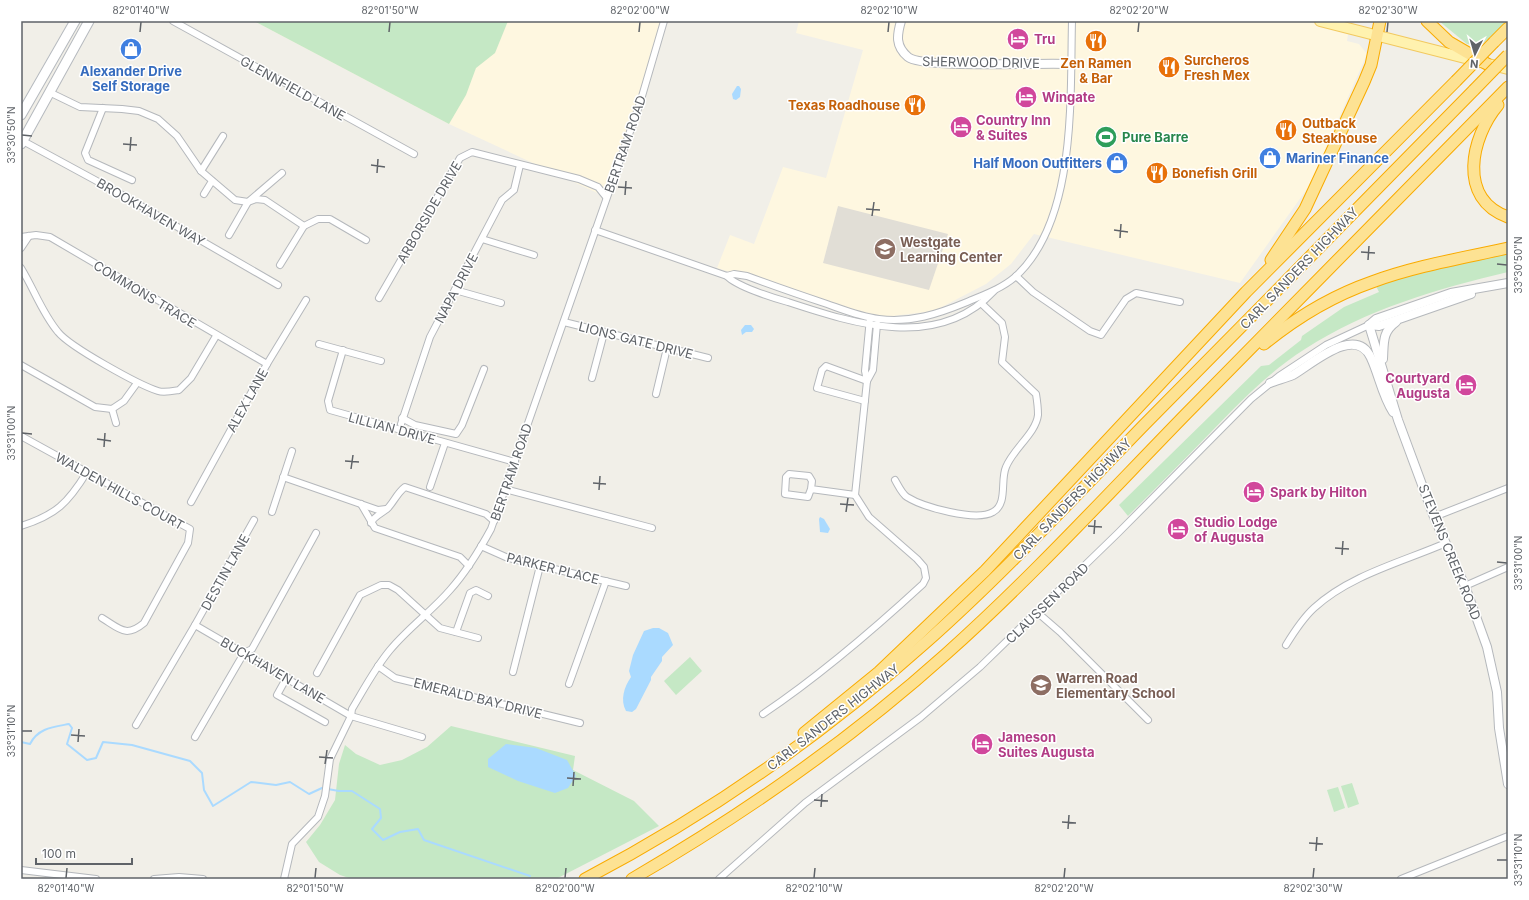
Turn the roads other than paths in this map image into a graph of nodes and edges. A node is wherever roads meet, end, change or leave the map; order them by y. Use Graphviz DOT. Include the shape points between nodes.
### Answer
graph roads {
  1 [pos="75,21"];
  2 [pos="89,21"];
  3 [pos="173,21"];
  4 [pos="664,21"];
  5 [pos="901,21"];
  6 [pos="1072,21"];
  7 [pos="1320,21"];
  8 [pos="1380,21"];
  9 [pos="1427,21"];
  10 [pos="1508,28"];
  11 [pos="1377,36"];
  12 [pos="1508,55"];
  13 [pos="1071,64"];
  14 [pos="1487,64"];
  15 [pos="1508,70"];
  16 [pos="1508,87"];
  17 [pos="51,93"];
  18 [pos="1504,96"];
  19 [pos="104,108"];
  20 [pos="21,116"];
  21 [pos="223,136"];
  22 [pos="22,142"];
  23 [pos="414,154"];
  24 [pos="520,165"];
  25 [pos="201,171"];
  26 [pos="282,173"];
  27 [pos="132,180"];
  28 [pos="212,181"];
  29 [pos="204,194"];
  30 [pos="606,197"];
  31 [pos="248,202"];
  32 [pos="1508,217"];
  33 [pos="304,226"];
  34 [pos="595,230"];
  35 [pos="229,235"];
  36 [pos="29,236"];
  37 [pos="21,237"];
  38 [pos="482,239"];
  39 [pos="366,240"];
  40 [pos="21,248"];
  41 [pos="1508,248"];
  42 [pos="534,255"];
  43 [pos="280,265"];
  44 [pos="21,268"];
  45 [pos="727,276"];
  46 [pos="1016,276"];
  47 [pos="1508,282"];
  48 [pos="278,285"];
  49 [pos="1487,287"];
  50 [pos="455,290"];
  51 [pos="995,290"];
  52 [pos="1246,292"];
  53 [pos="379,298"];
  54 [pos="306,300"];
  55 [pos="1180,302"];
  56 [pos="501,303"];
  57 [pos="982,304"];
  58 [pos="874,318"];
  59 [pos="1402,318"];
  60 [pos="564,322"];
  61 [pos="1369,325"];
  62 [pos="873,326"];
  63 [pos="604,333"];
  64 [pos="216,336"];
  65 [pos="319,344"];
  66 [pos="667,348"];
  67 [pos="343,350"];
  68 [pos="708,358"];
  69 [pos="381,361"];
  70 [pos="266,364"];
  71 [pos="21,365"];
  72 [pos="1382,366"];
  73 [pos="484,369"];
  74 [pos="592,378"];
  75 [pos="1220,379"];
  76 [pos="868,380"];
  77 [pos="137,383"];
  78 [pos="1270,383"];
  79 [pos="656,394"];
  80 [pos="865,401"];
  81 [pos="112,409"];
  82 [pos="1398,420"];
  83 [pos="116,423"];
  84 [pos="21,436"];
  85 [pos="445,443"];
  86 [pos="292,451"];
  87 [pos="515,462"];
  88 [pos="87,472"];
  89 [pos="284,477"];
  90 [pos="895,480"];
  91 [pos="430,487"];
  92 [pos="1508,488"];
  93 [pos="505,489"];
  94 [pos="811,489"];
  95 [pos="855,495"];
  96 [pos="190,502"];
  97 [pos="361,504"];
  98 [pos="386,509"];
  99 [pos="272,512"];
  100 [pos="1434,517"];
  101 [pos="254,520"];
  102 [pos="494,521"];
  103 [pos="371,523"];
  104 [pos="21,526"];
  105 [pos="652,528"];
  106 [pos="316,533"];
  107 [pos="1446,544"];
  108 [pos="481,546"];
  109 [pos="469,566"];
  110 [pos="540,566"];
  111 [pos="1508,567"];
  112 [pos="1508,571"];
  113 [pos="1500,572"];
  114 [pos="606,581"];
  115 [pos="626,586"];
  116 [pos="1465,586"];
  117 [pos="488,596"];
  118 [pos="1038,613"];
  119 [pos="423,615"];
  120 [pos="102,618"];
  121 [pos="195,625"];
  122 [pos="456,632"];
  123 [pos="478,638"];
  124 [pos="1286,644"];
  125 [pos="244,653"];
  126 [pos="378,666"];
  127 [pos="317,672"];
  128 [pos="513,672"];
  129 [pos="287,677"];
  130 [pos="569,684"];
  131 [pos="763,714"];
  132 [pos="351,716"];
  133 [pos="1148,720"];
  134 [pos="325,722"];
  135 [pos="580,723"];
  136 [pos="136,725"];
  137 [pos="194,737"];
  138 [pos="422,737"];
  139 [pos="770,766"];
  140 [pos="1508,784"];
  141 [pos="1508,836"];
  142 [pos="21,870"];
  143 [pos="96,879"];
  144 [pos="154,879"];
  145 [pos="203,879"];
  146 [pos="284,879"];
  147 [pos="585,879"];
  148 [pos="632,879"];
  149 [pos="719,879"];
  150 [pos="1401,879"];
  1 -- 20 [label="main road"];
  2 -- 17 [label="main road"];
  3 -- 23 [label="street, GLENNFIELD LANE"];
  4 -- 30 [label="street, BERTRAM ROAD" via="640,103"];
  5 -- 13 [label="street, SHERWOOD DRIVE" via="897,35 898,43 908,58 917,61 941,64"];
  6 -- 13 [label="street"];
  7 -- 11 [label="main road"];
  8 -- 11 [label="highway"];
  9 -- 14 [label="highway" via="1449,42"];
  10 -- 52 [label="highway, bridge"];
  11 -- 14 [label="main road"];
  11 -- 52 [label="highway" via="1371,65 1305,209 1270,262"];
  12 -- 139 [label="highway, CARL SANDERS HIGHWAY, bridge" via="976,596 871,690"];
  13 -- 46 [label="street" via="1068,142 1058,200 1052,219 1036,251"];
  14 -- 15 [label="main road"];
  16 -- 18 [label="highway, CARL SANDERS HIGHWAY"];
  17 -- 19 [label="street" via="80,107"];
  17 -- 22 [label="main road"];
  18 -- 32 [label="highway" via="1478,140 1473,173 1482,197 1495,210"];
  18 -- 75 [label="highway, CARL SANDERS HIGHWAY"];
  19 -- 25 [label="street" via="139,111 158,119 177,136"];
  19 -- 27 [label="street" via="84,153 88,160"];
  21 -- 25 [label="street"];
  22 -- 48 [label="street, BROOKHAVEN WAY" via="117,192"];
  24 -- 30 [label="street, ARBORSIDE DRIVE" via="579,179 598,187"];
  24 -- 38 [label="street, NAPA DRIVE" via="514,190 502,200"];
  24 -- 53 [label="street, ARBORSIDE DRIVE" via="472,152 460,158"];
  25 -- 28 [label="street"];
  26 -- 31 [label="street"];
  28 -- 29 [label="street"];
  28 -- 31 [label="street" via="235,200"];
  30 -- 34 [label="street, BERTRAM ROAD"];
  31 -- 33 [label="street" via="256,199 265,200"];
  31 -- 35 [label="street"];
  33 -- 39 [label="street" via="318,219 330,219"];
  33 -- 43 [label="street"];
  34 -- 45 [label="street"];
  34 -- 60 [label="street, BERTRAM ROAD"];
  36 -- 37 [label="street, COMMONS TRACE"];
  36 -- 40 [label="street"];
  36 -- 64 [label="street, COMMONS TRACE" via="50,237"];
  38 -- 42 [label="street"];
  38 -- 50 [label="street, NAPA DRIVE"];
  41 -- 75 [label="highway" via="1387,277 1341,294 1291,322"];
  44 -- 77 [label="street" via="58,333"];
  45 -- 58 [label="street" via="747,276 857,315"];
  45 -- 62 [label="street" via="732,282 777,299 843,320"];
  46 -- 51 [label="street"];
  46 -- 55 [label="street" via="1033,292 1090,331 1101,335 1126,299 1136,293"];
  47 -- 49 [label="street"];
  49 -- 59 [label="street, CLAUSSEN ROAD"];
  49 -- 61 [label="street, CLAUSSEN ROAD" via="1445,296 1376,319"];
  50 -- 56 [label="street"];
  50 -- 73 [label="street, NAPA DRIVE" via="430,337 401,421 456,434"];
  51 -- 57 [label="street"];
  51 -- 58 [label="street" via="914,320"];
  52 -- 139 [label="highway" via="980,576 879,672 810,728"];
  54 -- 70 [label="street, ALEX LANE"];
  57 -- 62 [label="street" via="960,316 933,324 897,329"];
  57 -- 90 [label="street" via="1002,323 1005,337 1002,362 1036,394 1038,416 1029,435 1011,455 1005,469 1001,502 994,512 983,516 948,513 906,497"];
  58 -- 62 [label="street"];
  59 -- 61 [label="street, CLAUSSEN ROAD" via="1379,326"];
  59 -- 72 [label="street" via="1388,327 1382,341"];
  60 -- 63 [label="street, LIONS GATE DRIVE"];
  60 -- 87 [label="street, BERTRAM ROAD"];
  61 -- 72 [label="street, STEVENS CREEK ROAD"];
  61 -- 78 [label="street, CLAUSSEN ROAD" via="1326,345"];
  62 -- 76 [label="street" via="866,371"];
  63 -- 66 [label="street, LIONS GATE DRIVE"];
  63 -- 74 [label="street"];
  64 -- 70 [label="street, COMMONS TRACE"];
  64 -- 77 [label="street" via="191,378 180,390 160,392"];
  65 -- 67 [label="street"];
  66 -- 68 [label="street, LIONS GATE DRIVE"];
  66 -- 79 [label="street"];
  67 -- 69 [label="street"];
  67 -- 85 [label="street, LILLIAN DRIVE" via="328,400 330,410"];
  70 -- 96 [label="street, ALEX LANE"];
  71 -- 81 [label="street" via="96,407"];
  72 -- 82 [label="street, STEVENS CREEK ROAD"];
  75 -- 148 [label="highway, CARL SANDERS HIGHWAY" via="990,614 908,688 824,755 777,788 690,845"];
  76 -- 80 [label="street"];
  76 -- 80 [label="street" via="826,366 822,370 818,388"];
  77 -- 81 [label="street" via="124,401"];
  78 -- 82 [label="street" via="1292,375 1314,360 1346,345 1358,345 1366,349 1371,357 1388,405"];
  78 -- 118 [label="street, CLAUSSEN ROAD" via="1232,416"];
  80 -- 95 [label="street"];
  81 -- 83 [label="street"];
  82 -- 100 [label="street, STEVENS CREEK ROAD"];
  84 -- 88 [label="street, WALDEN HILLS COURT"];
  85 -- 87 [label="street, LILLIAN DRIVE"];
  85 -- 91 [label="street"];
  86 -- 89 [label="street"];
  87 -- 93 [label="street, BERTRAM ROAD"];
  88 -- 104 [label="street" via="64,504 47,517"];
  88 -- 120 [label="street, WALDEN HILLS COURT" via="190,529 188,543 144,623 128,632"];
  89 -- 97 [label="street"];
  89 -- 99 [label="street"];
  92 -- 100 [label="street"];
  93 -- 102 [label="street, BERTRAM ROAD"];
  93 -- 105 [label="street"];
  94 -- 94 [label="street" via="808,497 785,494 786,477 789,474 809,476 812,481"];
  94 -- 95 [label="street"];
  95 -- 131 [label="street" via="869,516 924,567 926,578 923,584 839,658 809,683"];
  97 -- 98 [label="street" via="378,510"];
  97 -- 103 [label="street"];
  98 -- 102 [label="street" via="405,487 486,514"];
  98 -- 103 [label="street"];
  100 -- 107 [label="street, STEVENS CREEK ROAD"];
  101 -- 121 [label="street, DESTIN LANE"];
  102 -- 108 [label="street, BERTRAM ROAD"];
  103 -- 109 [label="street" via="375,528 460,557"];
  106 -- 125 [label="street" via="252,649"];
  107 -- 116 [label="street, STEVENS CREEK ROAD"];
  107 -- 124 [label="street" via="1353,582 1330,595 1313,609"];
  108 -- 109 [label="street, BERTRAM ROAD"];
  108 -- 110 [label="street, PARKER PLACE" via="508,558"];
  109 -- 119 [label="street, BERTRAM ROAD" via="450,591"];
  110 -- 114 [label="street, PARKER PLACE"];
  110 -- 128 [label="street"];
  111 -- 113 [label="street"];
  112 -- 113 [label="street"];
  113 -- 116 [label="street"];
  114 -- 115 [label="street, PARKER PLACE"];
  114 -- 130 [label="street"];
  116 -- 140 [label="street, STEVENS CREEK ROAD" via="1487,647 1497,692"];
  117 -- 122 [label="street" via="476,590 470,592"];
  118 -- 133 [label="street"];
  118 -- 149 [label="street, CLAUSSEN ROAD" via="980,667 926,712 805,803"];
  119 -- 122 [label="street" via="440,628"];
  119 -- 126 [label="street, BERTRAM ROAD"];
  119 -- 127 [label="street" via="398,590 389,585 367,590 360,595"];
  121 -- 125 [label="street, BUCKHAVEN LANE"];
  121 -- 136 [label="street, DESTIN LANE"];
  122 -- 123 [label="street"];
  125 -- 129 [label="street, BUCKHAVEN LANE"];
  125 -- 137 [label="street"];
  126 -- 132 [label="street, BERTRAM ROAD" via="352,709"];
  126 -- 135 [label="street, EMERALD BAY DRIVE" via="395,678"];
  129 -- 132 [label="street, BUCKHAVEN LANE"];
  129 -- 134 [label="street" via="277,695"];
  132 -- 138 [label="street, BUCKHAVEN LANE"];
  132 -- 146 [label="street, BERTRAM ROAD" via="330,760 325,796 318,817 292,844"];
  139 -- 147 [label="highway, CARL SANDERS HIGHWAY" via="682,824"];
  141 -- 150 [label="street"];
  142 -- 143 [label="street"];
  144 -- 145 [label="street"];
}
